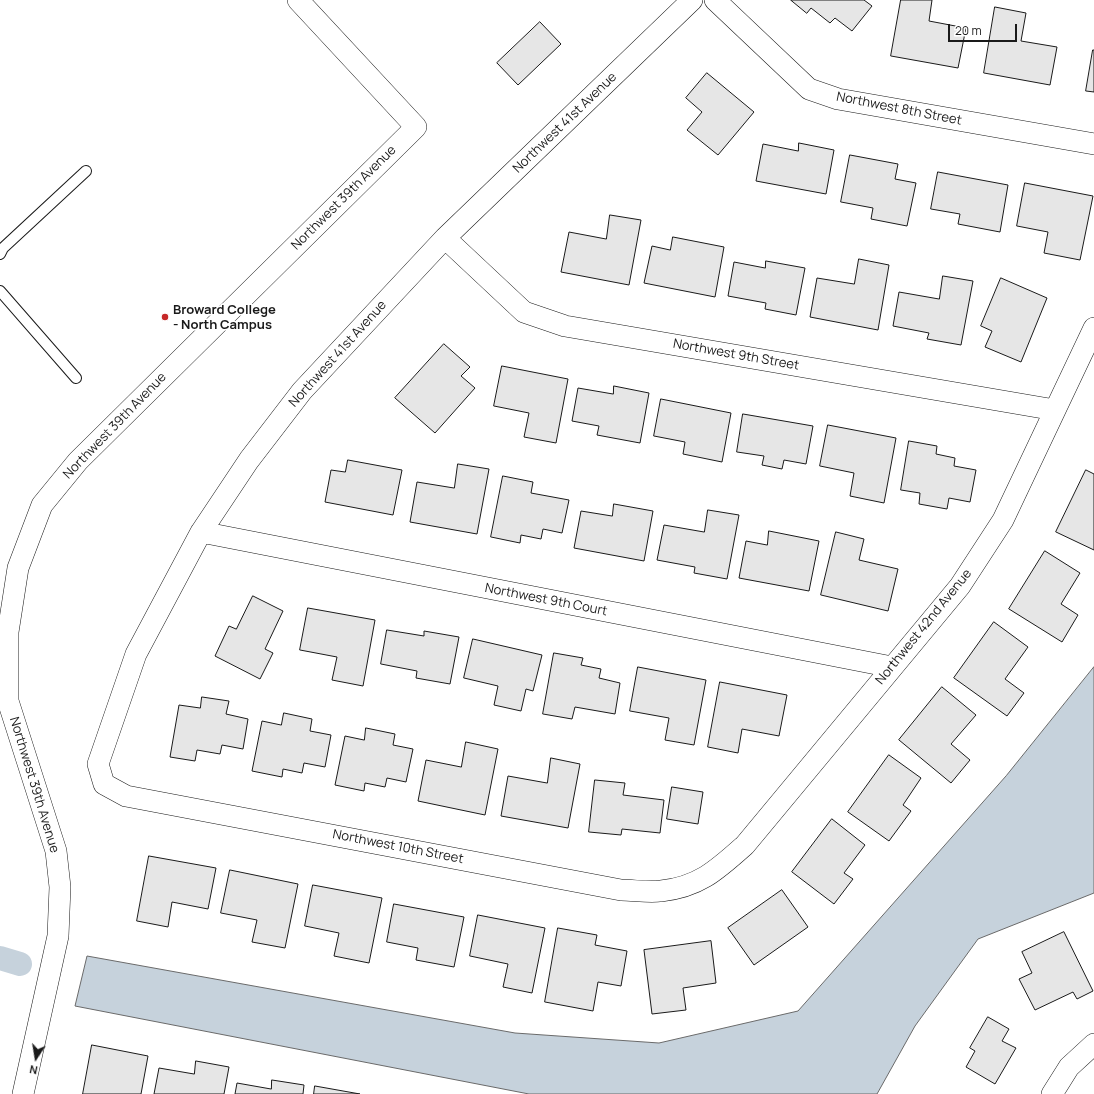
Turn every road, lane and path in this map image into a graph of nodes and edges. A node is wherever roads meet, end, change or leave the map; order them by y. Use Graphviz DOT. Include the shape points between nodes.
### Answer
graph roads {
  1 [pos="298,0"];
  2 [pos="692,0"];
  3 [pos="715,0"];
  4 [pos="1094,144"];
  5 [pos="86,171"];
  6 [pos="445,238"];
  7 [pos="0,254"];
  8 [pos="0,291"];
  9 [pos="1094,328"];
  10 [pos="76,378"];
  11 [pos="1056,410"];
  12 [pos="201,532"];
  13 [pos="892,668"];
  14 [pos="4,672"];
  15 [pos="104,784"];
  16 [pos="696,884"];
  17 [pos="1094,1044"];
  18 [pos="24,1094"];
  19 [pos="1052,1094"];
  1 -- 14 [label="street, Northwest 39th Avenue" via="416,127 78,460 42,505 18,568"];
  2 -- 6 [label="street, Northwest 41st Avenue"];
  3 -- 4 [label="street, Northwest 8th Street" via="809,88 838,99"];
  5 -- 7 [label="lane" via="3,248"];
  6 -- 11 [label="street, Northwest 9th Street" via="524,312 565,326"];
  6 -- 12 [label="street, Northwest 41st Avenue" via="302,391 249,460"];
  8 -- 10 [label="lane"];
  9 -- 11 [label="street, Northwest 42nd Avenue"];
  11 -- 13 [label="street, Northwest 42nd Avenue" via="1003,520 960,586"];
  12 -- 13 [label="street, Northwest 9th Court"];
  12 -- 15 [label="street, Northwest 41st Avenue" via="136,654 98,764"];
  13 -- 16 [label="street, Northwest 42nd Avenue" via="745,845"];
  14 -- 18 [label="street, Northwest 39th Avenue" via="8,701 56,851 60,887 58,936"];
  15 -- 16 [label="street, Northwest 10th Street" via="126,796 621,890 660,892"];
  17 -- 19 [label="street" via="1069,1066"];
}
